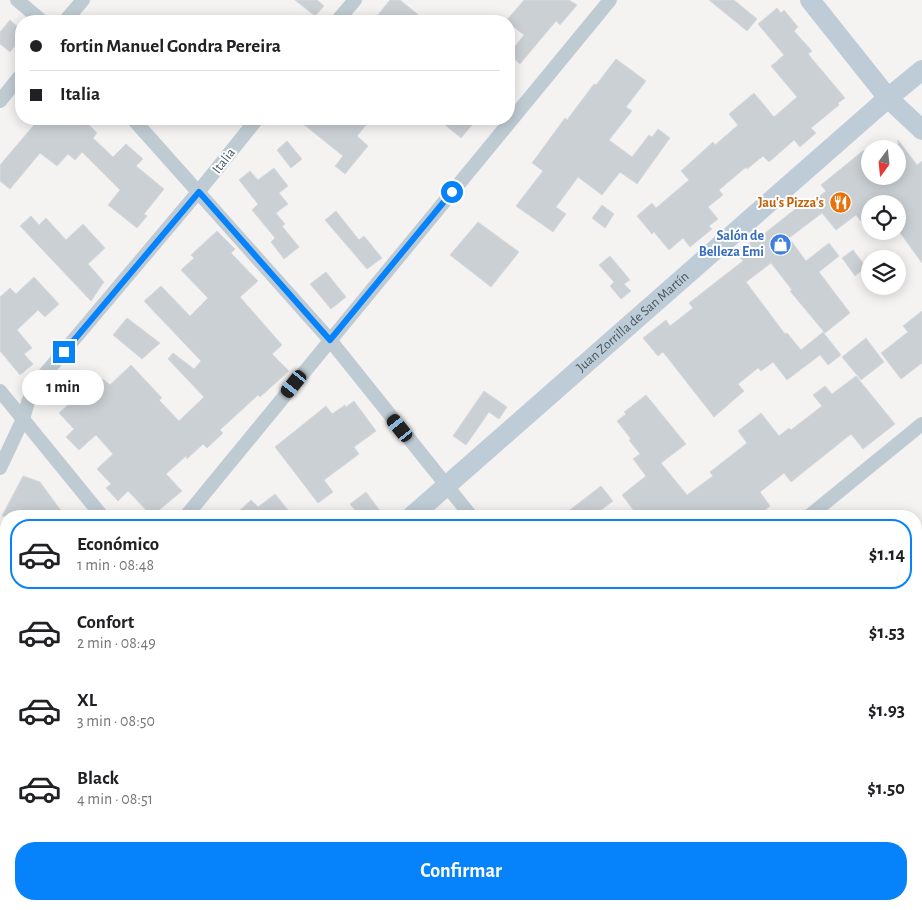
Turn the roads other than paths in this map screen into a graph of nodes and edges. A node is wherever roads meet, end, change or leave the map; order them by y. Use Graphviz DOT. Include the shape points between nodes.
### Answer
graph roads {
  1 [pos="17,0"];
  2 [pos="83,0"];
  3 [pos="355,0"];
  4 [pos="610,0"];
  5 [pos="810,0"];
  6 [pos="35,15"];
  7 [pos="70,15"];
  8 [pos="342,15"];
  9 [pos="922,70"];
  10 [pos="15,82"];
  11 [pos="888,98"];
  12 [pos="0,101"];
  13 [pos="515,115"];
  14 [pos="138,125"];
  15 [pos="252,125"];
  16 [pos="507,125"];
  17 [pos="922,130"];
  18 [pos="199,192"];
  19 [pos="330,340"];
  20 [pos="0,391"];
  21 [pos="23,419"];
  22 [pos="922,424"];
  23 [pos="0,468"];
  24 [pos="448,486"];
  25 [pos="97,510"];
  26 [pos="191,510"];
  27 [pos="419,510"];
  28 [pos="466,510"];
  29 [pos="816,510"];
  1 -- 6 [label="street"];
  2 -- 7 [label="street"];
  3 -- 8 [label="street"];
  4 -- 13 [label="street"];
  5 -- 11 [label="street"];
  9 -- 11 [label="street, Juan Zorrilla de San Martín"];
  10 -- 12 [label="street"];
  11 -- 17 [label="street"];
  11 -- 24 [label="street, Juan Zorrilla de San Martín"];
  14 -- 18 [label="street"];
  15 -- 18 [label="street, Italia"];
  16 -- 19 [label="street"];
  18 -- 19 [label="street"];
  18 -- 21 [label="street, Italia" via="39,381"];
  19 -- 24 [label="street"];
  19 -- 26 [label="street"];
  20 -- 21 [label="street"];
  21 -- 23 [label="street, Italia"];
  21 -- 25 [label="street"];
  22 -- 29 [label="street"];
  24 -- 27 [label="street, Juan Zorrilla de San Martín"];
  24 -- 28 [label="street"];
}
